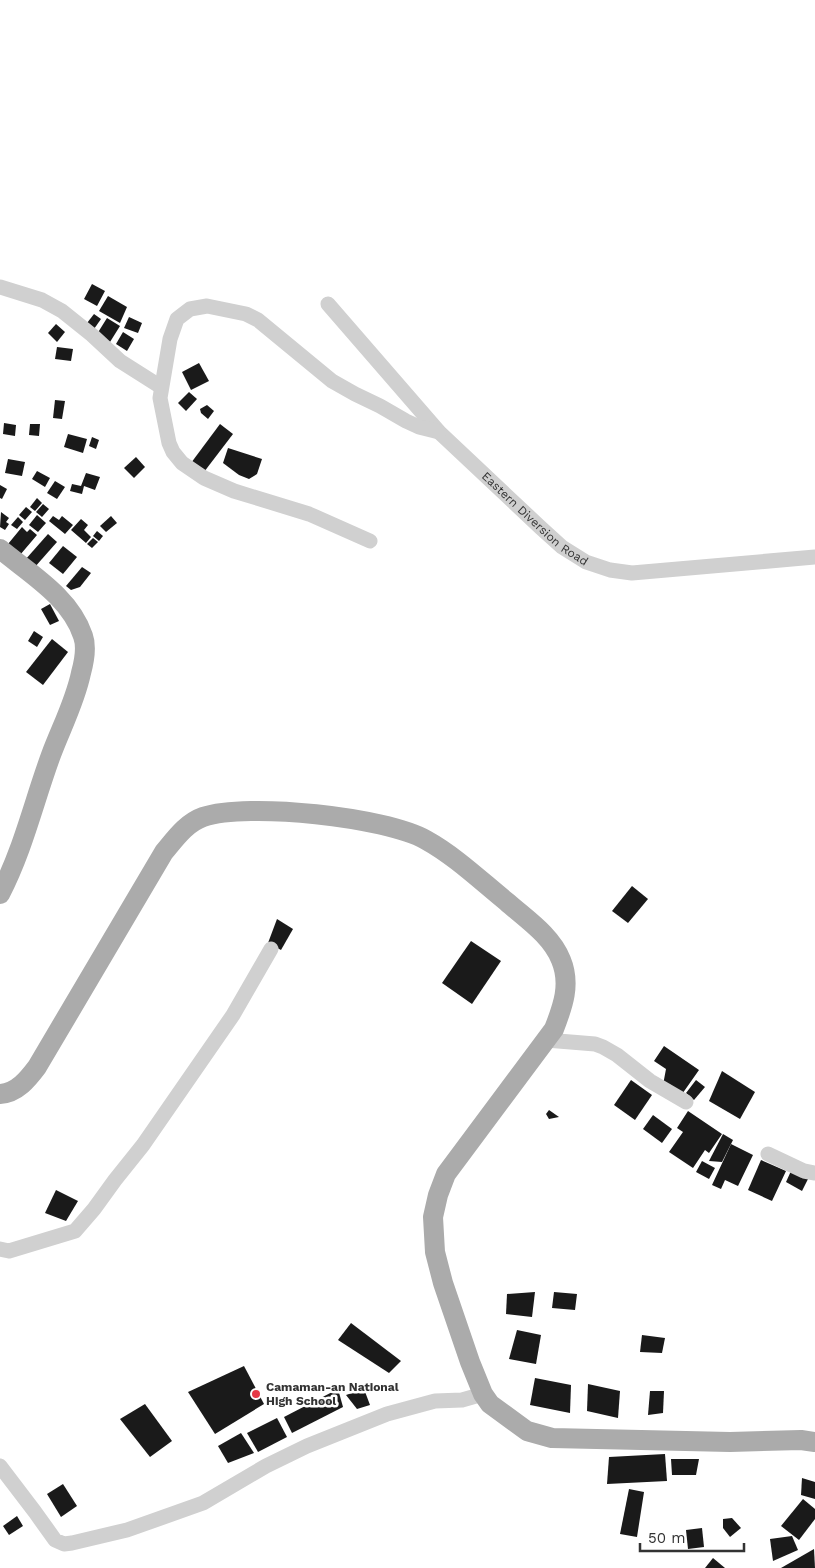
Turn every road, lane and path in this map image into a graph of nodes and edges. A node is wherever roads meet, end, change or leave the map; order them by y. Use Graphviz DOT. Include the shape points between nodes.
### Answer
graph roads {
  1 [pos="0,287"];
  2 [pos="328,304"];
  3 [pos="161,387"];
  4 [pos="439,432"];
  5 [pos="370,541"];
  6 [pos="0,549"];
  7 [pos="815,557"];
  8 [pos="0,894"];
  9 [pos="271,949"];
  10 [pos="546,1040"];
  11 [pos="0,1094"];
  12 [pos="686,1102"];
  13 [pos="768,1154"];
  14 [pos="815,1173"];
  15 [pos="0,1249"];
  16 [pos="483,1394"];
  17 [pos="815,1442"];
  18 [pos="0,1466"];
  1 -- 3 [label="street" via="42,300 62,311 120,361"];
  2 -- 4 [label="street, Eastern Diversion Road"];
  3 -- 4 [label="street" via="170,339 178,319 190,309 207,306 258,320 332,382 406,421"];
  3 -- 5 [label="street" via="160,398 169,443 182,463 204,478 234,491 309,514"];
  4 -- 7 [label="street, Eastern Diversion Road" via="562,547 586,562 610,570 632,573"];
  6 -- 8 [label="main road" via="66,605 84,638 85,656 75,695"];
  9 -- 15 [label="street" via="233,1016 94,1210 75,1231 9,1251"];
  10 -- 11 [label="main road" via="554,1029 567,988 562,960 549,939 448,855 403,830 360,820 295,812 221,812 201,817 183,829 164,852 38,1067 24,1084"];
  10 -- 12 [label="street" via="603,1047"];
  10 -- 16 [label="main road" via="446,1174 433,1217 435,1252 442,1283"];
  13 -- 14 [label="street"];
  16 -- 17 [label="main road" via="490,1404 527,1431 552,1438"];
  16 -- 18 [label="street" via="462,1400 435,1401 387,1414 307,1446 203,1503 127,1530 72,1543 54,1540"];
}
